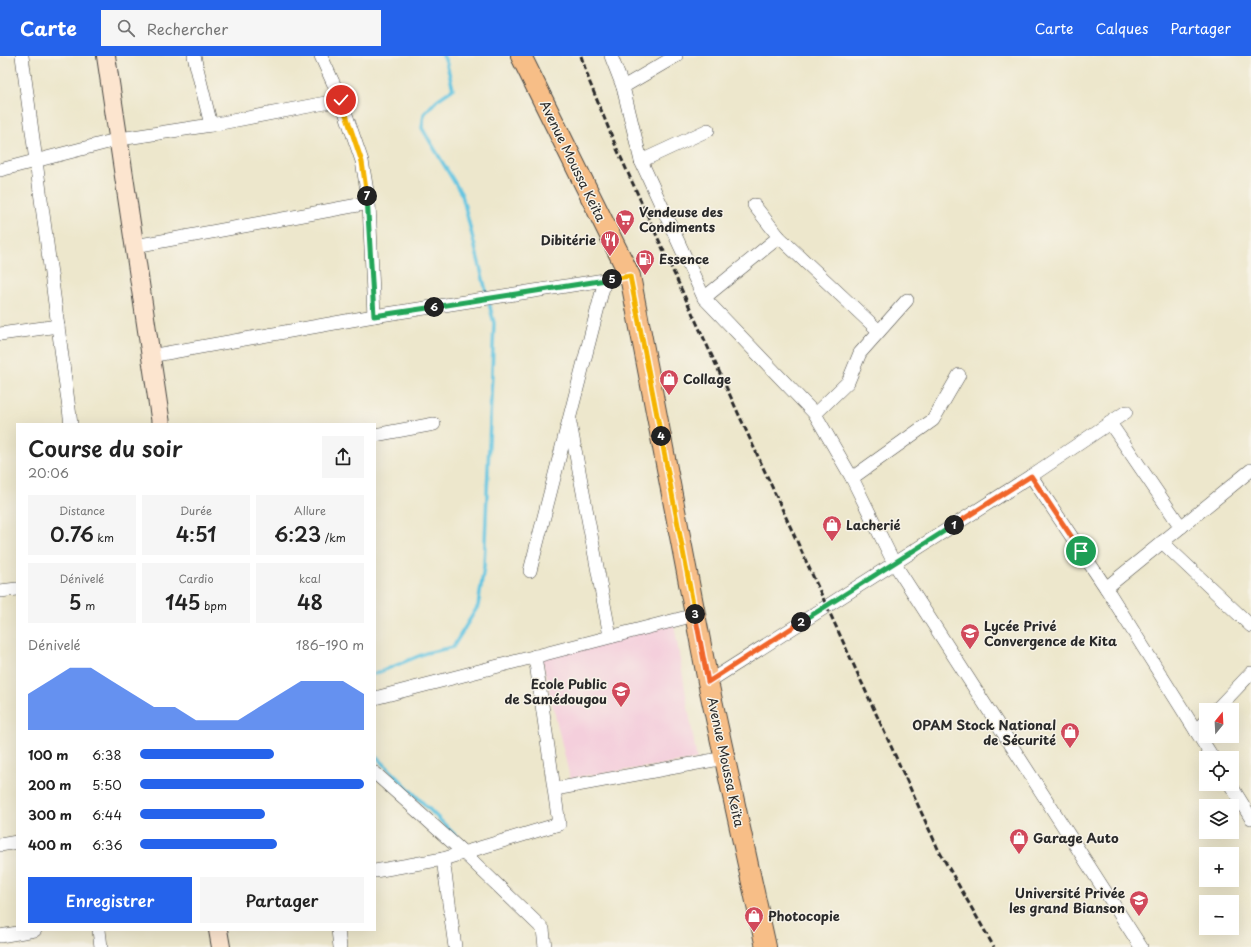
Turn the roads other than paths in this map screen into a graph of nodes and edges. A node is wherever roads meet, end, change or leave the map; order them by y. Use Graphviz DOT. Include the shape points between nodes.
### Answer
graph roads {
  1 [pos="22,56"];
  2 [pos="106,56"];
  3 [pos="194,56"];
  4 [pos="321,56"];
  5 [pos="521,56"];
  6 [pos="611,56"];
  7 [pos="676,56"];
  8 [pos="623,87"];
  9 [pos="341,100"];
  10 [pos="211,125"];
  11 [pos="708,130"];
  12 [pos="120,139"];
  13 [pos="37,160"];
  14 [pos="641,161"];
  15 [pos="0,170"];
  16 [pos="369,203"];
  17 [pos="754,205"];
  18 [pos="779,237"];
  19 [pos="135,246"];
  20 [pos="630,276"];
  21 [pos="604,280"];
  22 [pos="704,298"];
  23 [pos="907,300"];
  24 [pos="374,316"];
  25 [pos="58,326"];
  26 [pos="879,331"];
  27 [pos="0,334"];
  28 [pos="150,356"];
  29 [pos="958,374"];
  30 [pos="1126,412"];
  31 [pos="815,414"];
  32 [pos="569,418"];
  33 [pos="71,423"];
  34 [pos="161,423"];
  35 [pos="434,424"];
  36 [pos="1110,424"];
  37 [pos="376,435"];
  38 [pos="1251,470"];
  39 [pos="1031,476"];
  40 [pos="852,478"];
  41 [pos="1181,527"];
  42 [pos="1162,542"];
  43 [pos="894,563"];
  44 [pos="530,571"];
  45 [pos="1106,588"];
  46 [pos="16,589"];
  47 [pos="0,591"];
  48 [pos="695,615"];
  49 [pos="1251,626"];
  50 [pos="610,636"];
  51 [pos="535,656"];
  52 [pos="1251,673"];
  53 [pos="708,682"];
  54 [pos="376,698"];
  55 [pos="1223,703"];
  56 [pos="1199,728"];
  57 [pos="1196,731"];
  58 [pos="1209,751"];
  59 [pos="725,758"];
  60 [pos="376,774"];
  61 [pos="555,789"];
  62 [pos="1234,791"];
  63 [pos="1251,818"];
  64 [pos="16,842"];
  65 [pos="0,845"];
  66 [pos="463,852"];
  67 [pos="443,859"];
  68 [pos="376,871"];
  69 [pos="29,931"];
  70 [pos="99,931"];
  71 [pos="218,931"];
  72 [pos="338,931"];
  73 [pos="0,936"];
  74 [pos="101,947"];
  75 [pos="221,947"];
  76 [pos="340,947"];
  77 [pos="455,947"];
  78 [pos="545,947"];
  79 [pos="766,947"];
  80 [pos="1141,947"];
  1 -- 13 [label="street"];
  2 -- 12 [label="street"];
  3 -- 10 [label="street"];
  4 -- 9 [label="street"];
  5 -- 20 [label="main road, Avenue Moussa Keïta"];
  6 -- 8 [label="street"];
  7 -- 8 [label="street"];
  8 -- 14 [label="street"];
  9 -- 10 [label="street"];
  9 -- 16 [label="street" via="362,162"];
  10 -- 12 [label="street"];
  11 -- 14 [label="street"];
  12 -- 13 [label="street"];
  12 -- 19 [label="street"];
  13 -- 15 [label="street"];
  13 -- 25 [label="street"];
  14 -- 22 [label="street"];
  16 -- 19 [label="street"];
  16 -- 24 [label="street"];
  17 -- 18 [label="street"];
  18 -- 22 [label="street"];
  18 -- 26 [label="street"];
  19 -- 28 [label="street"];
  20 -- 21 [label="street"];
  20 -- 48 [label="main road, Avenue Moussa Keïta"];
  21 -- 24 [label="street"];
  21 -- 32 [label="street"];
  22 -- 31 [label="street"];
  23 -- 26 [label="street"];
  24 -- 28 [label="street"];
  25 -- 27 [label="street"];
  25 -- 33 [label="street"];
  26 -- 31 [label="street" via="860,353 848,382"];
  28 -- 34 [label="street"];
  29 -- 40 [label="street" via="933,420"];
  30 -- 36 [label="street"];
  31 -- 40 [label="street"];
  32 -- 44 [label="street"];
  32 -- 50 [label="street"];
  35 -- 37 [label="street"];
  36 -- 39 [label="street"];
  36 -- 41 [label="street"];
  38 -- 41 [label="street"];
  39 -- 43 [label="street"];
  39 -- 45 [label="street"];
  40 -- 43 [label="street"];
  41 -- 42 [label="street"];
  42 -- 45 [label="street"];
  42 -- 49 [label="street"];
  43 -- 53 [label="street"];
  43 -- 80 [label="street"];
  45 -- 57 [label="street"];
  46 -- 47 [label="street"];
  48 -- 50 [label="street"];
  48 -- 53 [label="main road, Avenue Moussa Keïta"];
  50 -- 51 [label="street"];
  51 -- 54 [label="street"];
  51 -- 61 [label="street"];
  52 -- 55 [label="street"];
  53 -- 59 [label="main road, Avenue Moussa Keïta"];
  56 -- 57 [label="street"];
  57 -- 58 [label="street"];
  59 -- 61 [label="street"];
  59 -- 79 [label="main road, Avenue Moussa Keïta"];
  60 -- 66 [label="street"];
  61 -- 66 [label="street" via="560,824"];
  62 -- 63 [label="street"];
  64 -- 65 [label="street"];
  66 -- 67 [label="street"];
  66 -- 78 [label="street" via="543,929"];
  67 -- 68 [label="street"];
  67 -- 77 [label="street"];
  69 -- 73 [label="street"];
  70 -- 74 [label="street"];
  71 -- 75 [label="street"];
  72 -- 76 [label="street"];
}
